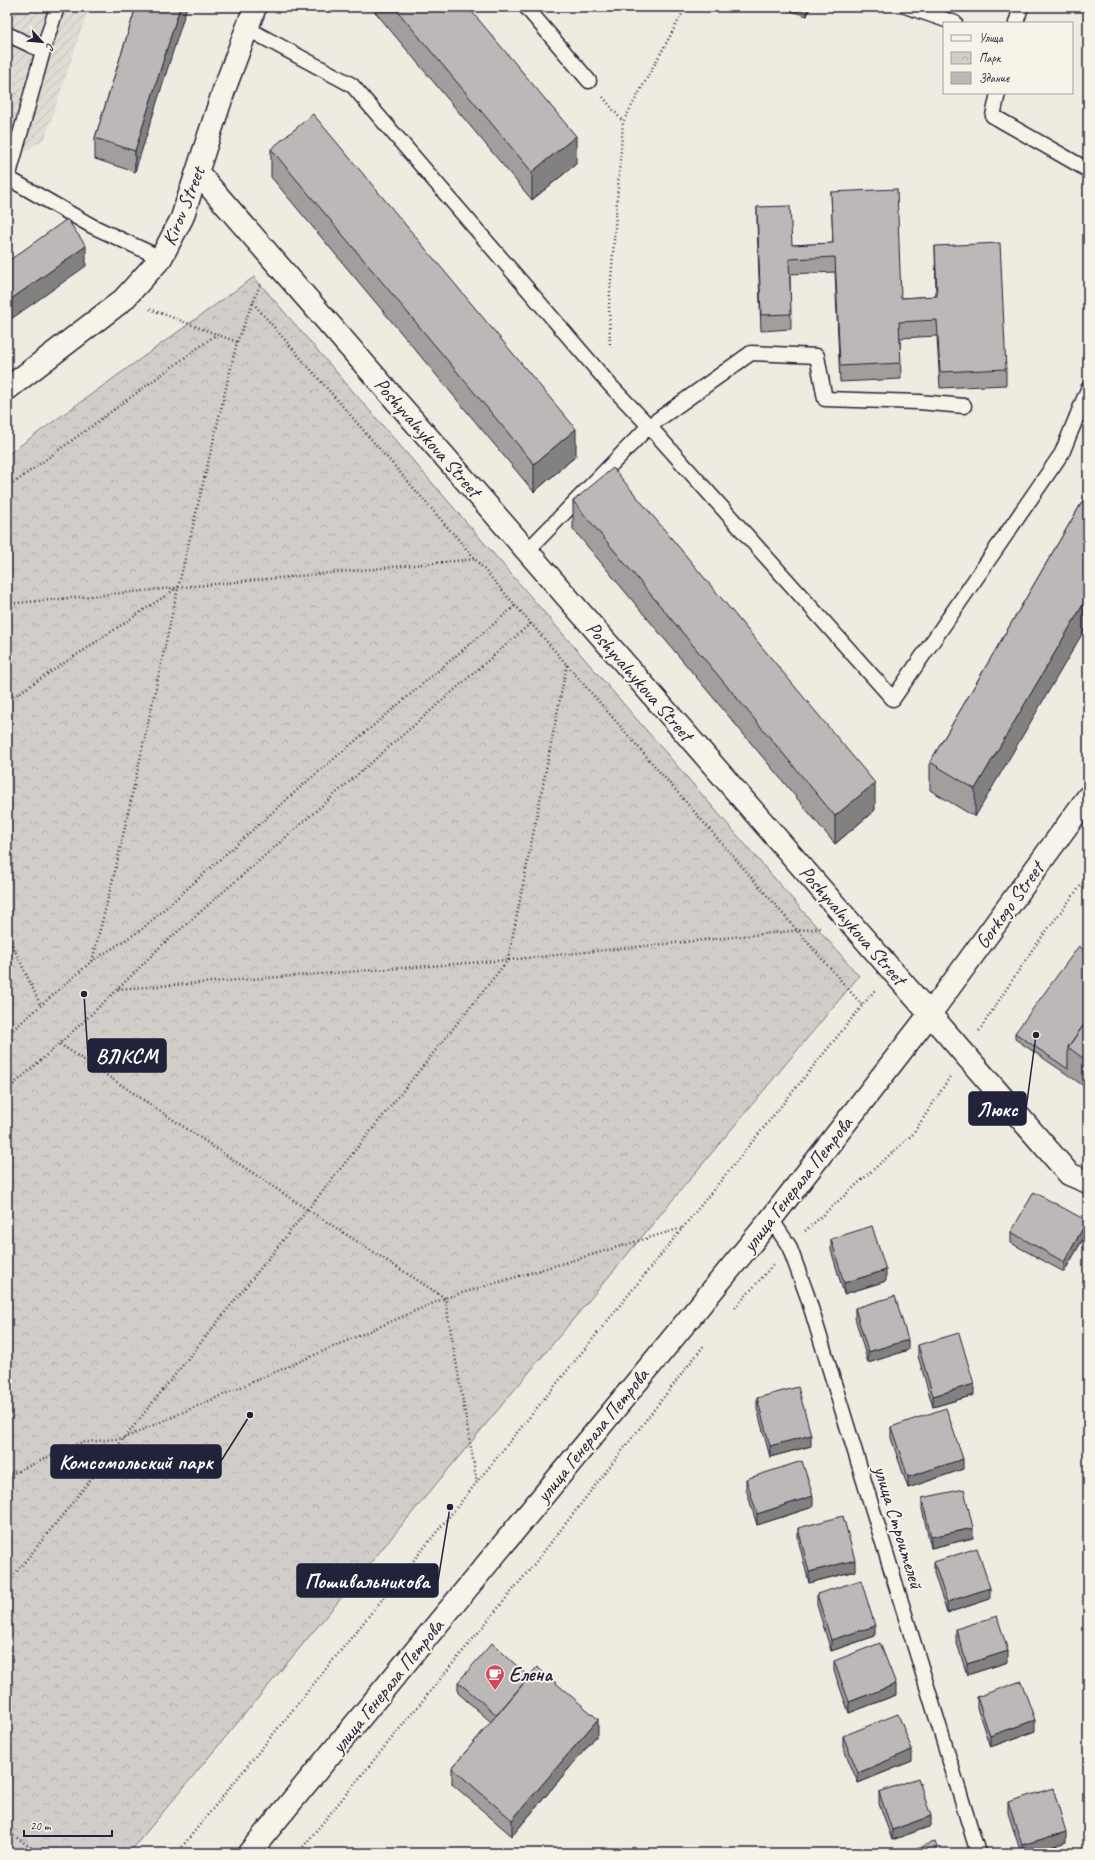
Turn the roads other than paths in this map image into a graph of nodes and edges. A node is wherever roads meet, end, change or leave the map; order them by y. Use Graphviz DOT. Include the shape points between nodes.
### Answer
graph roads {
  1 [pos="57,7"];
  2 [pos="255,7"];
  3 [pos="526,7"];
  4 [pos="908,7"];
  5 [pos="1021,7"];
  6 [pos="952,22"];
  7 [pos="1016,22"];
  8 [pos="248,29"];
  9 [pos="7,34"];
  10 [pos="43,51"];
  11 [pos="589,81"];
  12 [pos="998,94"];
  13 [pos="1088,170"];
  14 [pos="198,173"];
  15 [pos="8,179"];
  16 [pos="161,258"];
  17 [pos="1088,388"];
  18 [pos="7,389"];
  19 [pos="964,406"];
  20 [pos="649,426"];
  21 [pos="527,551"];
  22 [pos="1088,797"];
  23 [pos="930,1014"];
  24 [pos="1088,1182"];
  25 [pos="771,1219"];
  26 [pos="249,1853"];
  27 [pos="978,1853"];
  1 -- 10 [label="lane"];
  2 -- 8 [label="main road, Kirov Street"];
  3 -- 11 [label="lane"];
  4 -- 6 [label="lane"];
  5 -- 7 [label="lane"];
  8 -- 14 [label="main road, Kirov Street" via="224,90"];
  8 -- 20 [label="lane" via="352,85 610,385"];
  9 -- 10 [label="lane"];
  10 -- 15 [label="lane"];
  12 -- 13 [label="lane" via="993,116"];
  14 -- 16 [label="main road, Kirov Street" via="182,218"];
  14 -- 21 [label="main road, Poshyvalnykova Street"];
  15 -- 16 [label="lane" via="92,226"];
  16 -- 18 [label="main road, Kirov Street" via="123,300"];
  17 -- 20 [label="lane" via="1062,453 894,699"];
  19 -- 20 [label="lane" via="825,399 817,356 751,354"];
  20 -- 21 [label="lane"];
  21 -- 23 [label="main road, Poshyvalnykova Street"];
  22 -- 23 [label="main road, Gorkogo Street"];
  23 -- 24 [label="main road, Poshyvalnykova Street" via="1069,1174"];
  23 -- 25 [label="main road, улица Генерала Петрова"];
  25 -- 26 [label="main road, улица Генерала Петрова"];
  25 -- 27 [label="lane, улица Строителей" via="789,1246 811,1309"];
}
